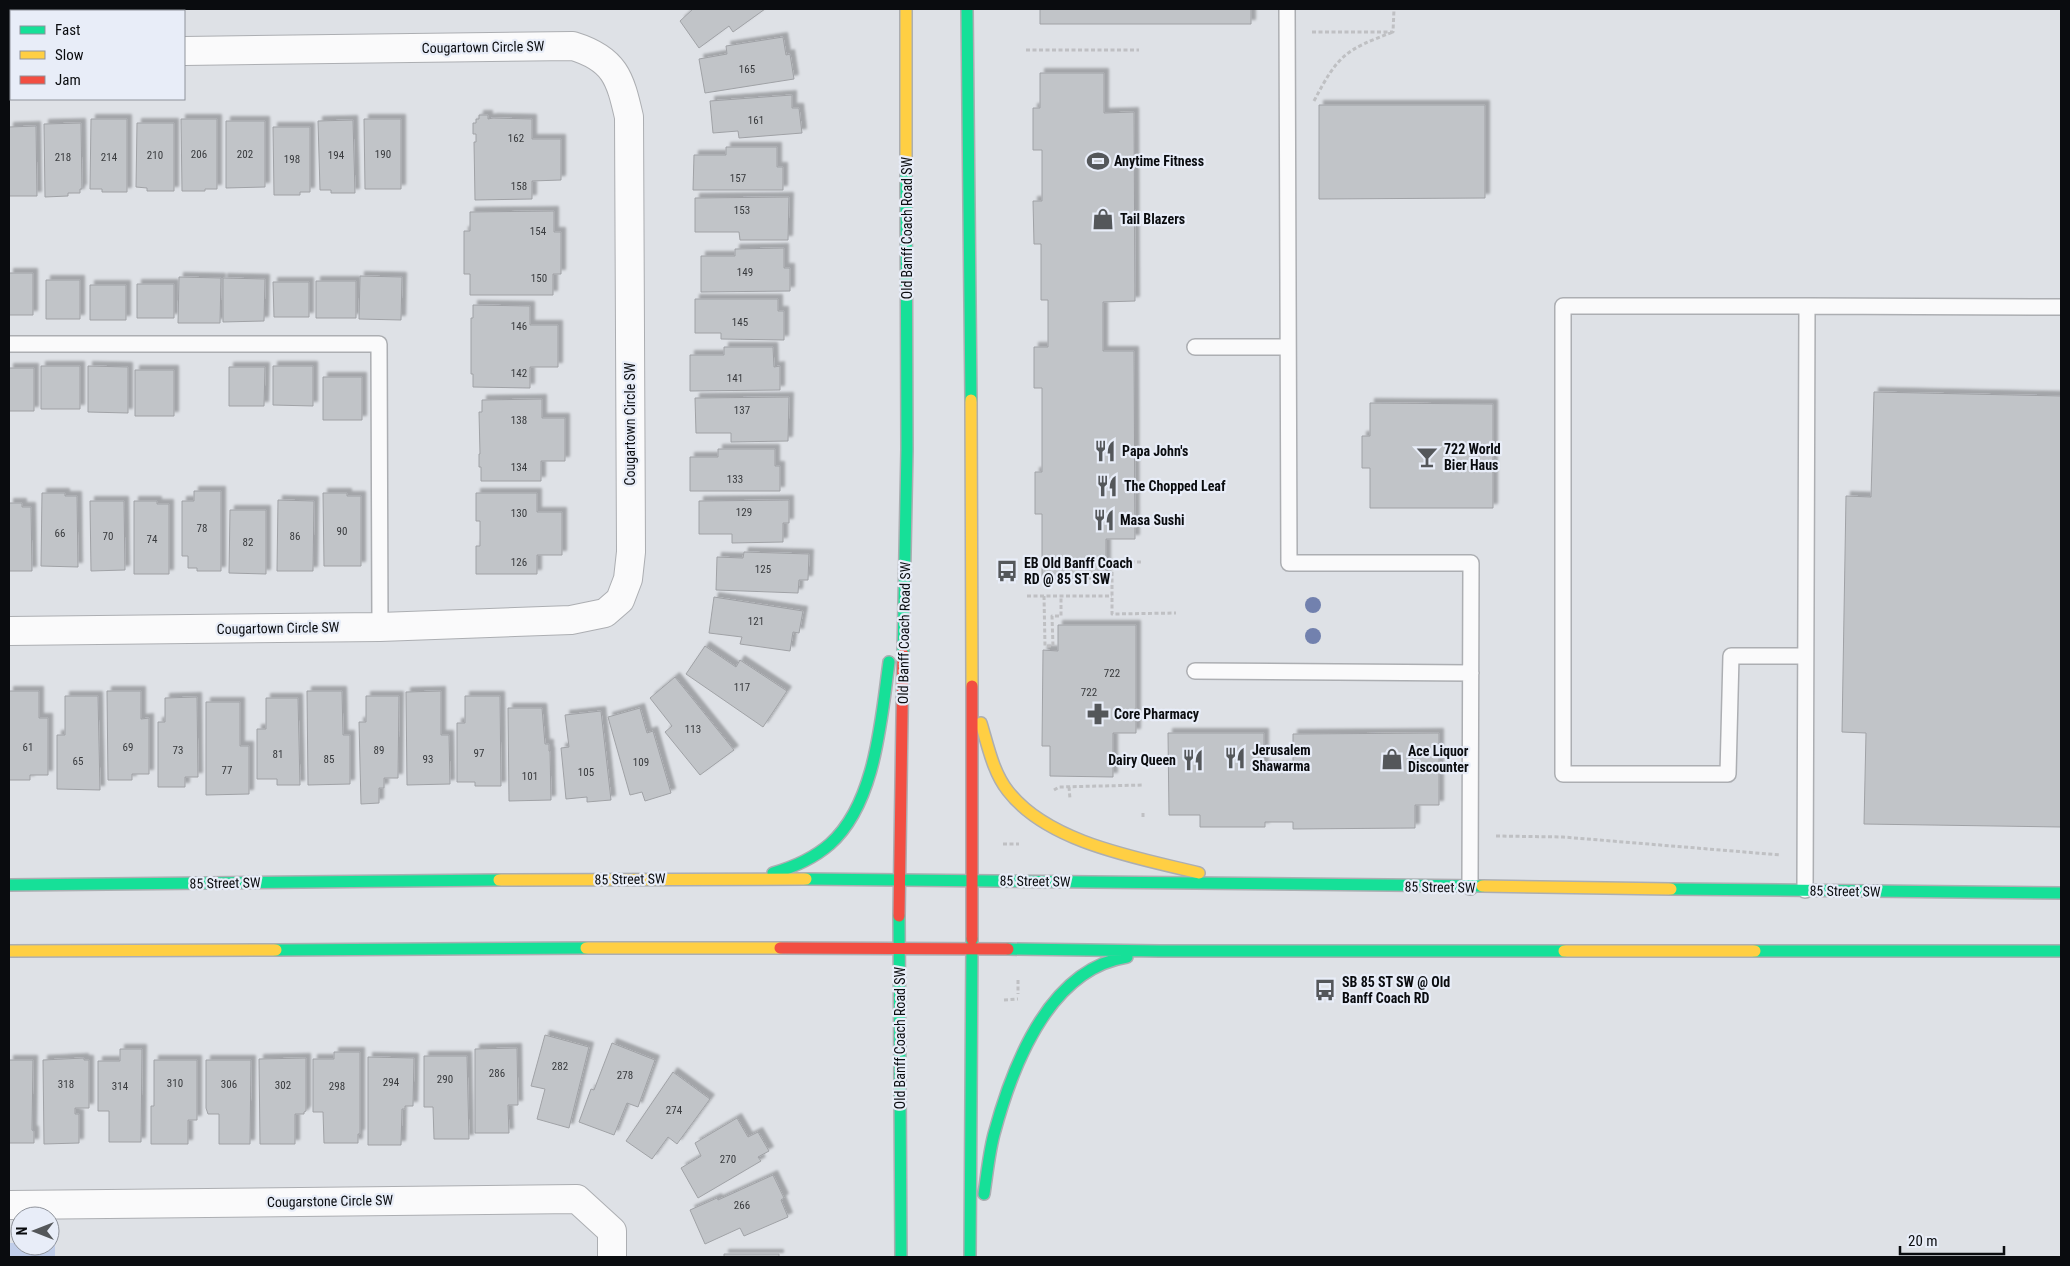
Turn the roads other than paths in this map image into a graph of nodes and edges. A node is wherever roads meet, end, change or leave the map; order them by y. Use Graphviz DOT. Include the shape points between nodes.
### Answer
graph roads {
  1 [pos="906,9"];
  2 [pos="967,9"];
  3 [pos="1287,9"];
  4 [pos="185,51"];
  5 [pos="1807,306"];
  6 [pos="2061,307"];
  7 [pos="9,344"];
  8 [pos="1195,347"];
  9 [pos="1287,347"];
  10 [pos="906,557"];
  11 [pos="380,627"];
  12 [pos="9,631"];
  13 [pos="1805,656"];
  14 [pos="1195,671"];
  15 [pos="1472,673"];
  16 [pos="973,688"];
  17 [pos="753,878"];
  18 [pos="973,880"];
  19 [pos="899,881"];
  20 [pos="1242,884"];
  21 [pos="9,885"];
  22 [pos="1470,887"];
  23 [pos="1805,890"];
  24 [pos="2061,893"];
  25 [pos="899,947"];
  26 [pos="973,947"];
  27 [pos="9,951"];
  28 [pos="1160,951"];
  29 [pos="2061,951"];
  30 [pos="9,1204"];
  31 [pos="612,1257"];
  32 [pos="901,1257"];
  33 [pos="971,1257"];
  1 -- 10 [label="main road, Old Banff Coach Road SW"];
  2 -- 16 [label="main road"];
  3 -- 9 [label="lane"];
  4 -- 11 [label="street, Cougartown Circle SW" via="573,46 592,52 609,66 622,86 630,117 631,552 628,579 620,600 605,613 570,620"];
  5 -- 6 [label="lane"];
  5 -- 13 [label="lane"];
  5 -- 13 [label="lane" via="1563,306 1563,774 1728,774 1732,656"];
  7 -- 11 [label="lane" via="379,344"];
  8 -- 9 [label="lane"];
  9 -- 15 [label="lane" via="1289,563 1472,563"];
  10 -- 17 [label="main road" via="875,752 852,816 839,835 821,851 790,868"];
  10 -- 19 [label="main road, Old Banff Coach Road SW"];
  11 -- 12 [label="street, Cougartown Circle SW"];
  13 -- 23 [label="lane"];
  14 -- 15 [label="lane"];
  15 -- 22 [label="lane"];
  16 -- 18 [label="main road"];
  16 -- 20 [label="main road" via="981,724 1000,777 1008,791 1032,814 1062,831 1111,849"];
  17 -- 19 [label="main road, 85 Street SW"];
  17 -- 21 [label="main road, 85 Street SW"];
  18 -- 19 [label="main road, 85 Street SW"];
  18 -- 20 [label="main road, 85 Street SW"];
  18 -- 26 [label="main road"];
  19 -- 25 [label="main road, Old Banff Coach Road SW"];
  20 -- 22 [label="main road, 85 Street SW"];
  22 -- 23 [label="main road, 85 Street SW"];
  23 -- 24 [label="main road, 85 Street SW"];
  25 -- 26 [label="main road"];
  25 -- 27 [label="main road"];
  25 -- 32 [label="main road, Old Banff Coach Road SW"];
  26 -- 28 [label="main road"];
  26 -- 33 [label="main road"];
  28 -- 29 [label="main road"];
  28 -- 33 [label="main road" via="1106,961 1081,974 1065,988 1034,1032 1019,1062 994,1134"];
  30 -- 31 [label="street, Cougarstone Circle SW" via="577,1199 612,1231"];
}
